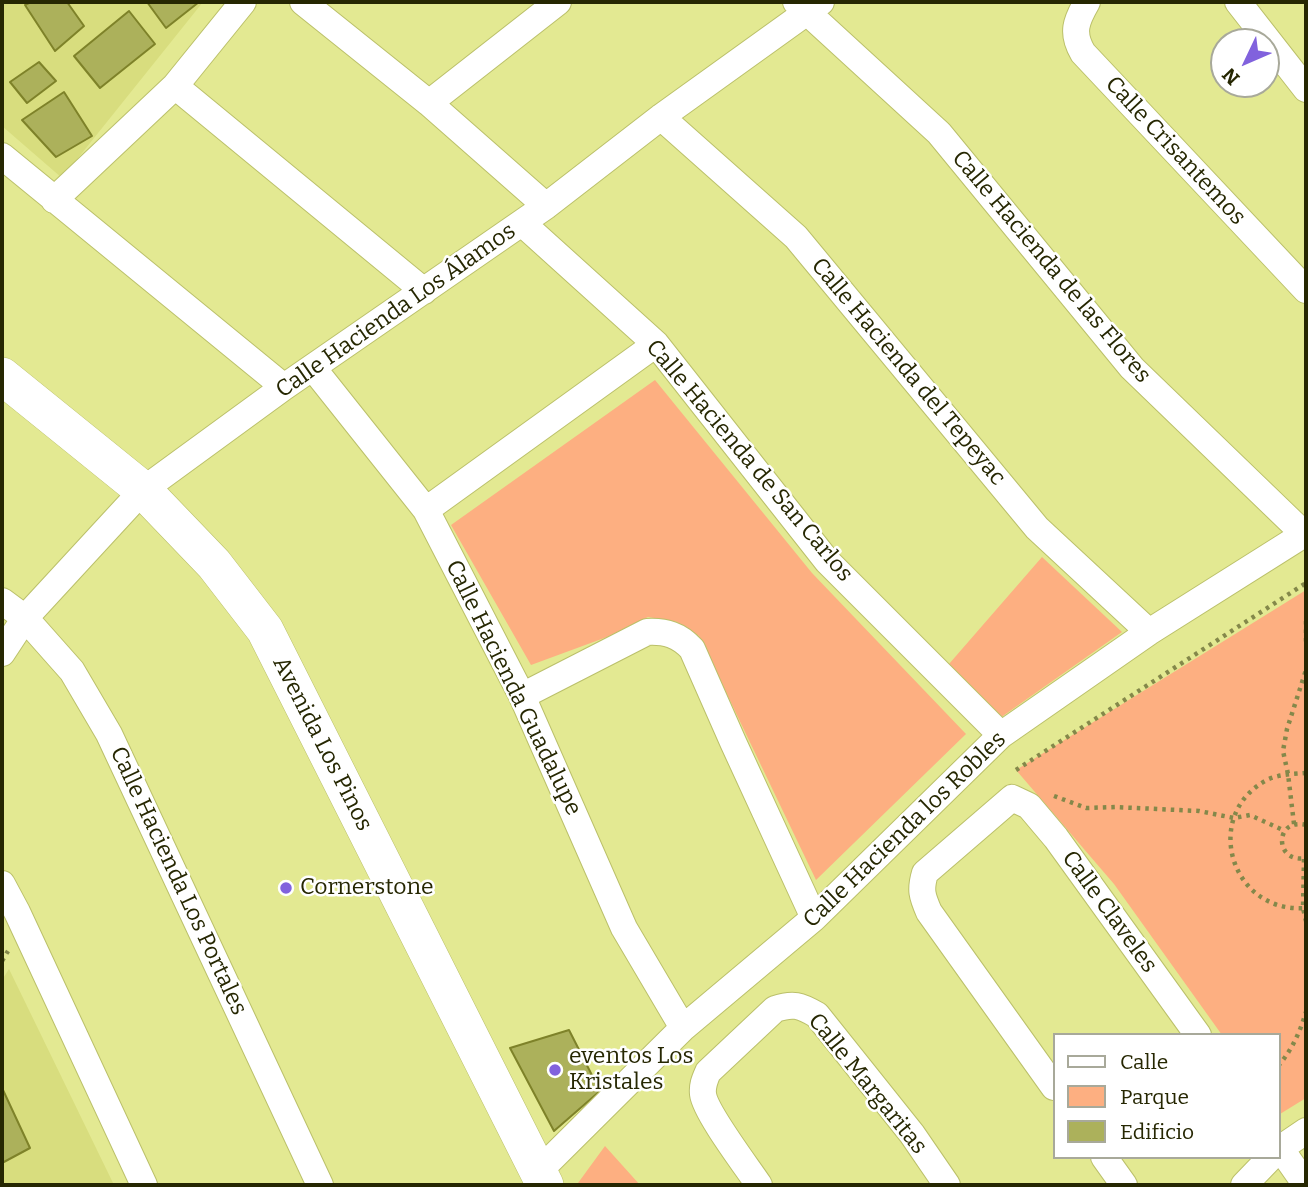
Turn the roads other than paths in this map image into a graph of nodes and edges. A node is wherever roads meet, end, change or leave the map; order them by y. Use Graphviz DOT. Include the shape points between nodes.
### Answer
graph roads {
  1 [pos="243,2"];
  2 [pos="558,2"];
  3 [pos="1087,2"];
  4 [pos="1238,2"];
  5 [pos="808,5"];
  6 [pos="321,6"];
  7 [pos="175,86"];
  8 [pos="1306,89"];
  9 [pos="429,103"];
  10 [pos="661,117"];
  11 [pos="2,156"];
  12 [pos="54,200"];
  13 [pos="546,206"];
  14 [pos="522,223"];
  15 [pos="1306,290"];
  16 [pos="424,291"];
  17 [pos="656,344"];
  18 [pos="313,368"];
  19 [pos="2,376"];
  20 [pos="284,387"];
  21 [pos="143,489"];
  22 [pos="426,510"];
  23 [pos="1305,533"];
  24 [pos="2,601"];
  25 [pos="25,618"];
  26 [pos="1149,632"];
  27 [pos="2,653"];
  28 [pos="522,696"];
  29 [pos="1001,735"];
  30 [pos="2,884"];
  31 [pos="18,912"];
  32 [pos="814,918"];
  33 [pos="2,936"];
  34 [pos="683,1028"];
  35 [pos="1197,1033"];
  36 [pos="1052,1084"];
  37 [pos="1306,1131"];
  38 [pos="1280,1148"];
  39 [pos="1280,1154"];
  40 [pos="1105,1159"];
  41 [pos="1269,1159"];
  42 [pos="542,1179"];
  43 [pos="144,1185"];
  44 [pos="320,1185"];
  45 [pos="759,1185"];
  46 [pos="947,1185"];
  47 [pos="1124,1185"];
  48 [pos="1244,1185"];
  49 [pos="1306,1185"];
  1 -- 7 [label="street"];
  2 -- 9 [label="street"];
  3 -- 15 [label="street, Calle Crisantemos" via="1077,18 1077,43 1083,53"];
  4 -- 8 [label="street"];
  5 -- 10 [label="street, Calle Hacienda Los Álamos"];
  5 -- 23 [label="street, Calle Hacienda de las Flores" via="939,133 1132,368"];
  6 -- 9 [label="street"];
  7 -- 12 [label="street"];
  7 -- 16 [label="street"];
  9 -- 13 [label="street"];
  10 -- 13 [label="street, Calle Hacienda Los Álamos"];
  10 -- 26 [label="street, Calle Hacienda del Tepeyac" via="796,237 1037,528"];
  11 -- 12 [label="street"];
  12 -- 20 [label="street"];
  13 -- 14 [label="street, Calle Hacienda Los Álamos"];
  14 -- 16 [label="street, Calle Hacienda Los Álamos"];
  14 -- 17 [label="street, Calle Hacienda de San Carlos"];
  16 -- 18 [label="street, Calle Hacienda Los Álamos"];
  17 -- 22 [label="street"];
  17 -- 29 [label="street, Calle Hacienda de San Carlos" via="827,561"];
  18 -- 20 [label="street, Calle Hacienda Los Álamos"];
  18 -- 22 [label="street, Calle Hacienda Guadalupe"];
  19 -- 21 [label="street, Avenida Los Pinos"];
  20 -- 21 [label="street, Calle Hacienda Los Álamos"];
  21 -- 25 [label="street, Calle Hacienda Los Álamos"];
  21 -- 42 [label="street, Avenida Los Pinos" via="214,564 265,631"];
  22 -- 28 [label="street, Calle Hacienda Guadalupe"];
  23 -- 26 [label="street, Calle Hacienda los Robles"];
  24 -- 25 [label="street, Calle Hacienda Los Portales"];
  25 -- 27 [label="street, Calle Hacienda Los Álamos"];
  25 -- 44 [label="street, Calle Hacienda Los Portales" via="72,671 108,734"];
  26 -- 29 [label="street, Calle Hacienda los Robles"];
  28 -- 32 [label="street" via="647,632 662,631 686,642"];
  28 -- 34 [label="street, Calle Hacienda Guadalupe" via="624,928"];
  29 -- 32 [label="street, Calle Hacienda los Robles"];
  30 -- 31 [label="street"];
  31 -- 33 [label="street"];
  31 -- 43 [label="street"];
  32 -- 34 [label="street, Calle Hacienda los Robles"];
  34 -- 42 [label="street, Calle Hacienda los Robles"];
  35 -- 36 [label="street, Calle Claveles" via="1056,838 1029,806 1012,798 925,873 922,897"];
  37 -- 38 [label="street"];
  39 -- 49 [label="street"];
  40 -- 47 [label="street"];
  41 -- 48 [label="street"];
  45 -- 46 [label="street, Calle Margaritas" via="710,1112 703,1082 775,1009 788,1005 817,1015"];
}
